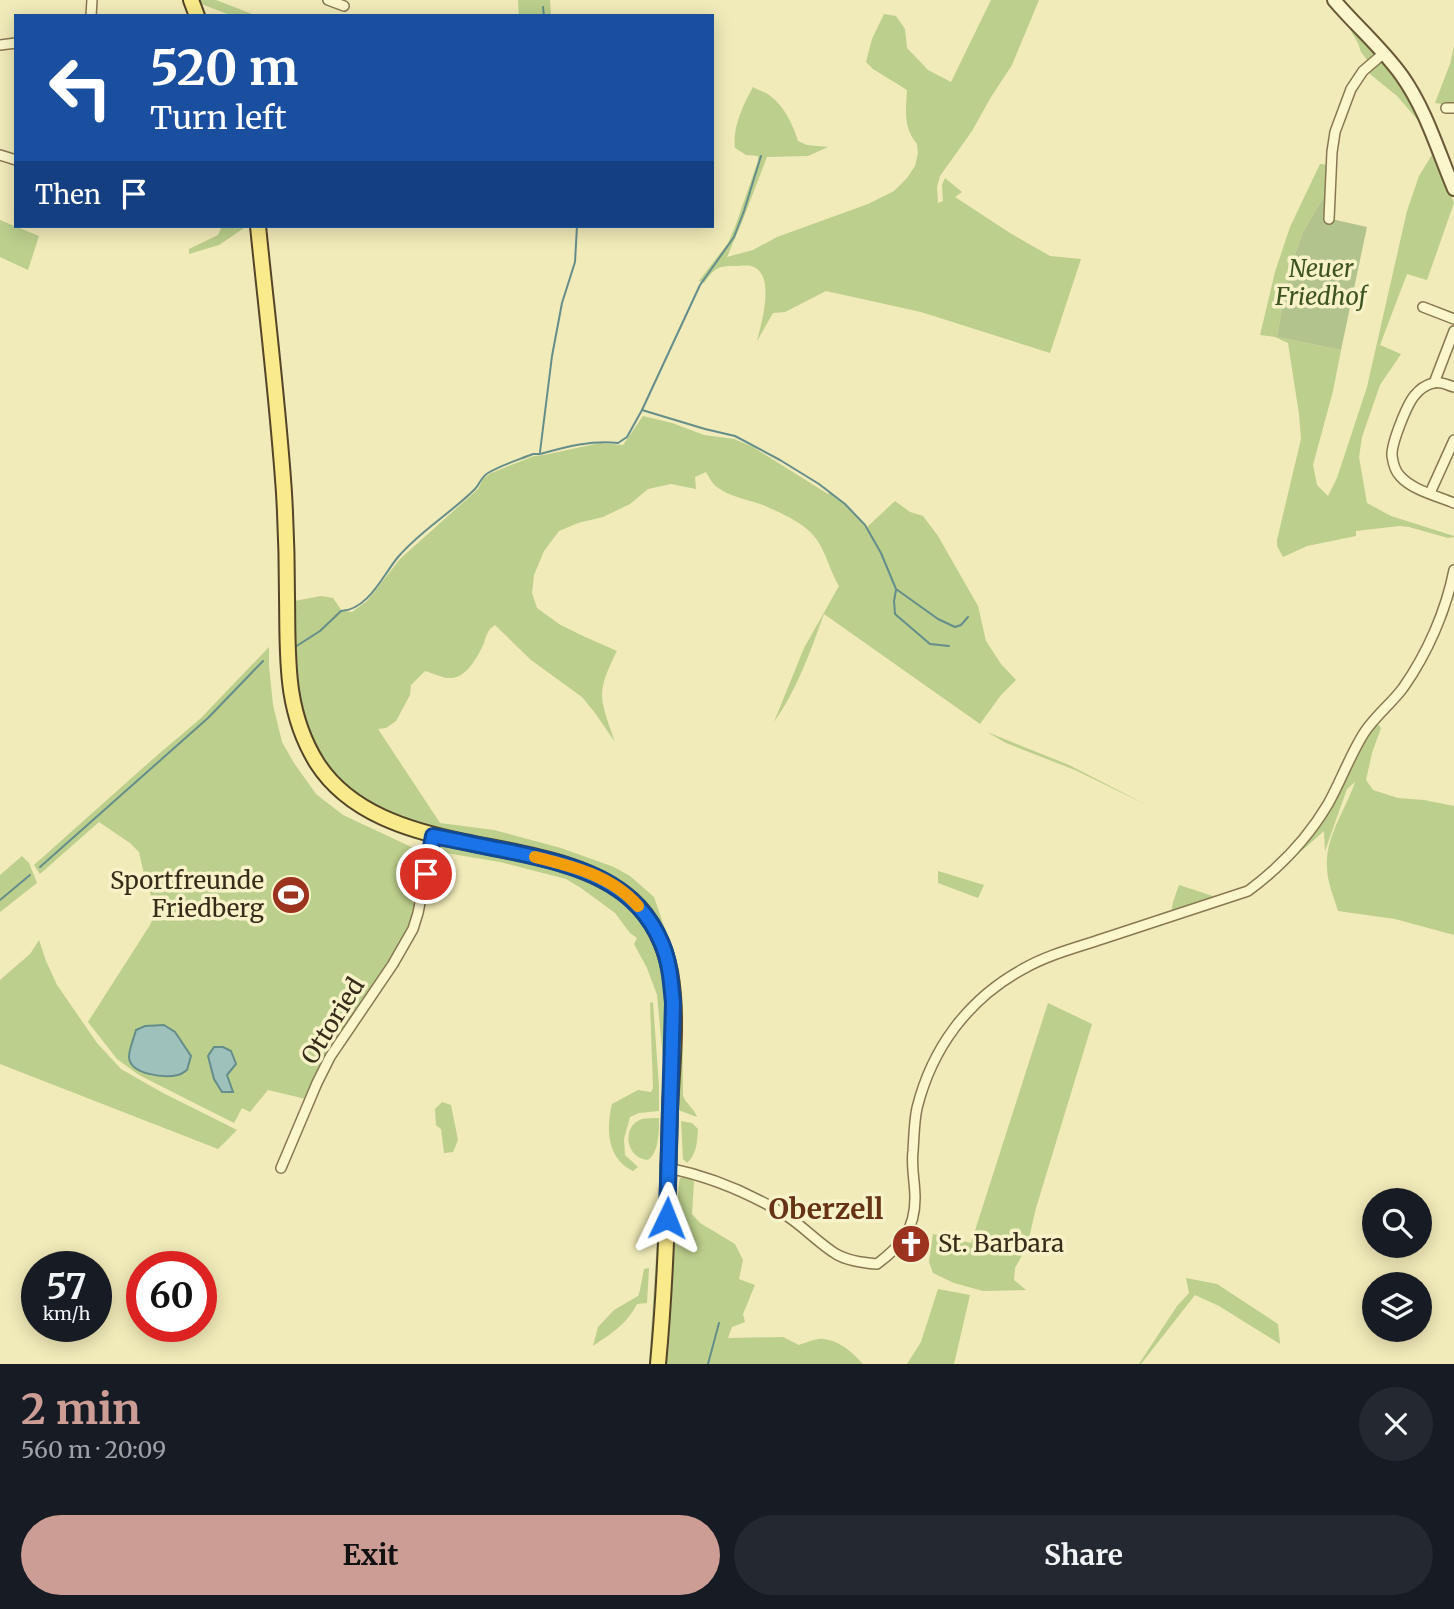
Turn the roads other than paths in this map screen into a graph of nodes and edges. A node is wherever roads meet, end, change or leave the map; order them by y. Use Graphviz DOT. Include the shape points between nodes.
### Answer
graph roads {
  1 [pos="328,0"];
  2 [pos="1334,0"];
  3 [pos="344,7"];
  4 [pos="1380,49"];
  5 [pos="1454,189"];
  6 [pos="1329,219"];
  7 [pos="258,228"];
  8 [pos="1423,307"];
  9 [pos="1454,319"];
  10 [pos="1454,331"];
  11 [pos="1434,383"];
  12 [pos="1454,387"];
  13 [pos="1454,440"];
  14 [pos="1430,493"];
  15 [pos="1454,503"];
  16 [pos="1454,570"];
  17 [pos="433,836"];
  18 [pos="281,1168"];
  19 [pos="668,1168"];
  20 [pos="658,1364"];
  1 -- 3 [label="street"];
  2 -- 4 [label="main road"];
  4 -- 5 [label="main road" via="1422,110"];
  4 -- 6 [label="street" via="1351,89 1335,132"];
  7 -- 17 [label="main road" via="284,496 291,699 302,737 335,785 354,802 386,819"];
  8 -- 9 [label="street"];
  10 -- 11 [label="street"];
  11 -- 12 [label="street"];
  11 -- 14 [label="street" via="1411,400 1392,448 1400,476"];
  13 -- 14 [label="street"];
  14 -- 15 [label="street"];
  16 -- 19 [label="street" via="1443,611 1416,668 1365,731 1312,827 1266,878 1248,891 1043,959 1003,981 957,1022 934,1062 917,1111 912,1220 900,1245 877,1264 837,1254 762,1202"];
  17 -- 18 [label="street, Ottoried" via="413,929 330,1057"];
  17 -- 19 [label="main road" via="594,875 618,888 650,920 663,945 673,1003"];
  19 -- 20 [label="main road"];
}
